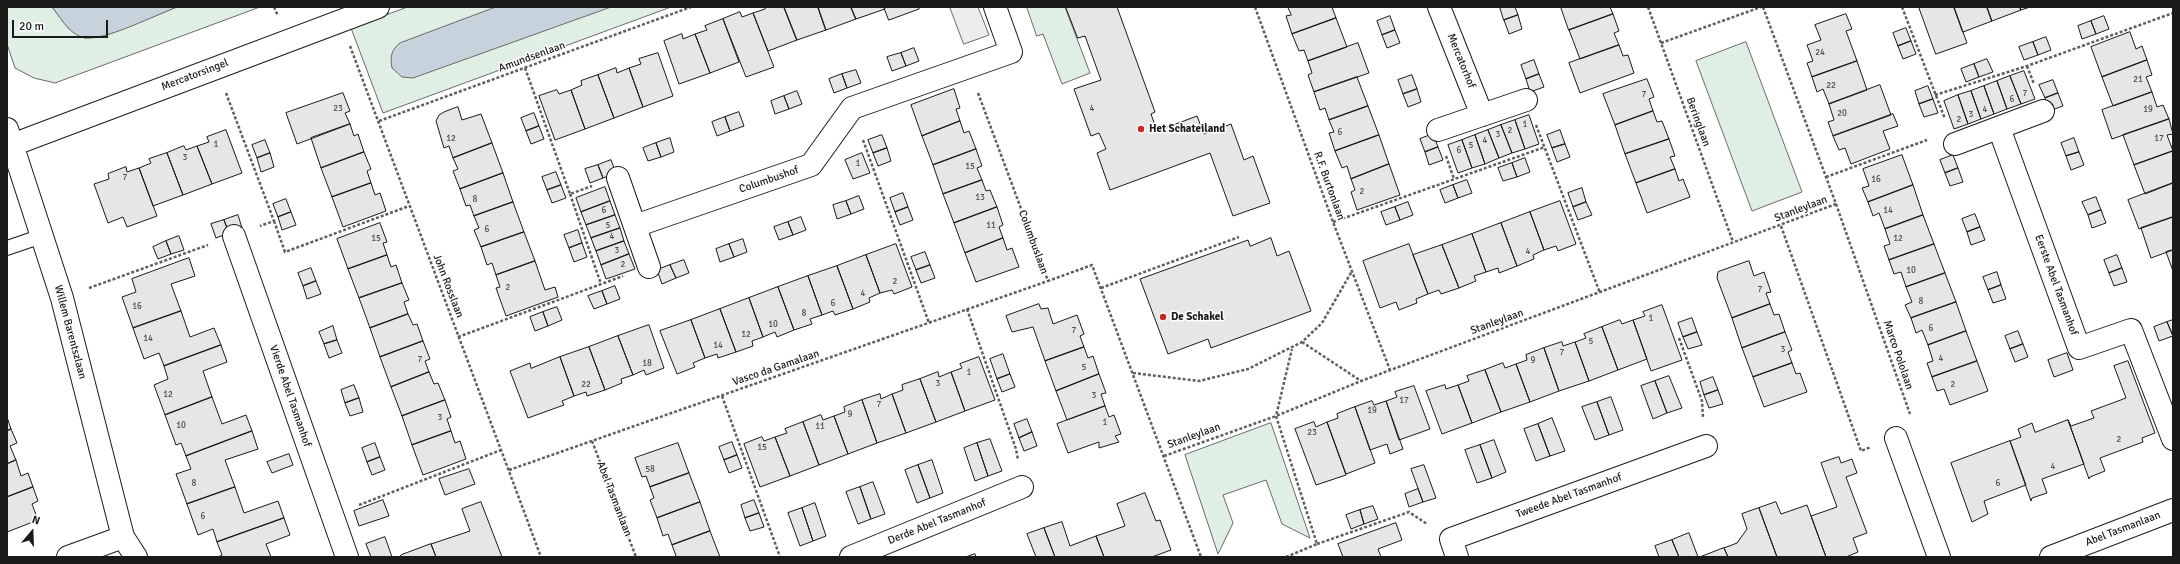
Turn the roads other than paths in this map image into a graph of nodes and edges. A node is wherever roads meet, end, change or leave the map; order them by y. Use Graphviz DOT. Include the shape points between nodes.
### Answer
graph roads {
  1 [pos="378,7"];
  2 [pos="995,7"];
  3 [pos="1439,7"];
  4 [pos="1526,100"];
  5 [pos="2043,111"];
  6 [pos="1482,115"];
  7 [pos="1999,128"];
  8 [pos="1438,130"];
  9 [pos="10,137"];
  10 [pos="1953,138"];
  11 [pos="618,178"];
  12 [pos="635,226"];
  13 [pos="42,236"];
  14 [pos="234,236"];
  15 [pos="7,248"];
  16 [pos="649,267"];
  17 [pos="1896,438"];
  18 [pos="2173,439"];
  19 [pos="1706,446"];
  20 [pos="1022,487"];
  21 [pos="2173,510"];
  22 [pos="123,537"];
  23 [pos="1454,548"];
  24 [pos="68,557"];
  25 [pos="136,557"];
  26 [pos="347,557"];
  27 [pos="851,557"];
  28 [pos="1940,557"];
  29 [pos="2051,557"];
  1 -- 9 [label="street, Mercatorsingel" via="216,67"];
  2 -- 12 [label="street, Columbushof" via="1011,52 852,108 811,165"];
  3 -- 6 [label="street, Mercatorhof"];
  4 -- 6 [label="street"];
  5 -- 7 [label="street"];
  6 -- 8 [label="street"];
  7 -- 10 [label="street"];
  7 -- 18 [label="street, Eerste Abel Tasmanhof" via="2079,348 2131,330"];
  9 -- 13 [label="street, Willem Barentszlaan"];
  11 -- 12 [label="street"];
  12 -- 16 [label="street"];
  13 -- 15 [label="lane"];
  13 -- 22 [label="street, Willem Barentszlaan" via="62,298"];
  14 -- 26 [label="street, Vierde Abel Tasmanhof"];
  17 -- 28 [label="street"];
  19 -- 23 [label="street, Tweede Abel Tasmanhof"];
  20 -- 27 [label="street, Derde Abel Tasmanhof"];
  21 -- 29 [label="street, Abel Tasmanlaan"];
  22 -- 24 [label="street"];
  22 -- 25 [label="street"];
}
